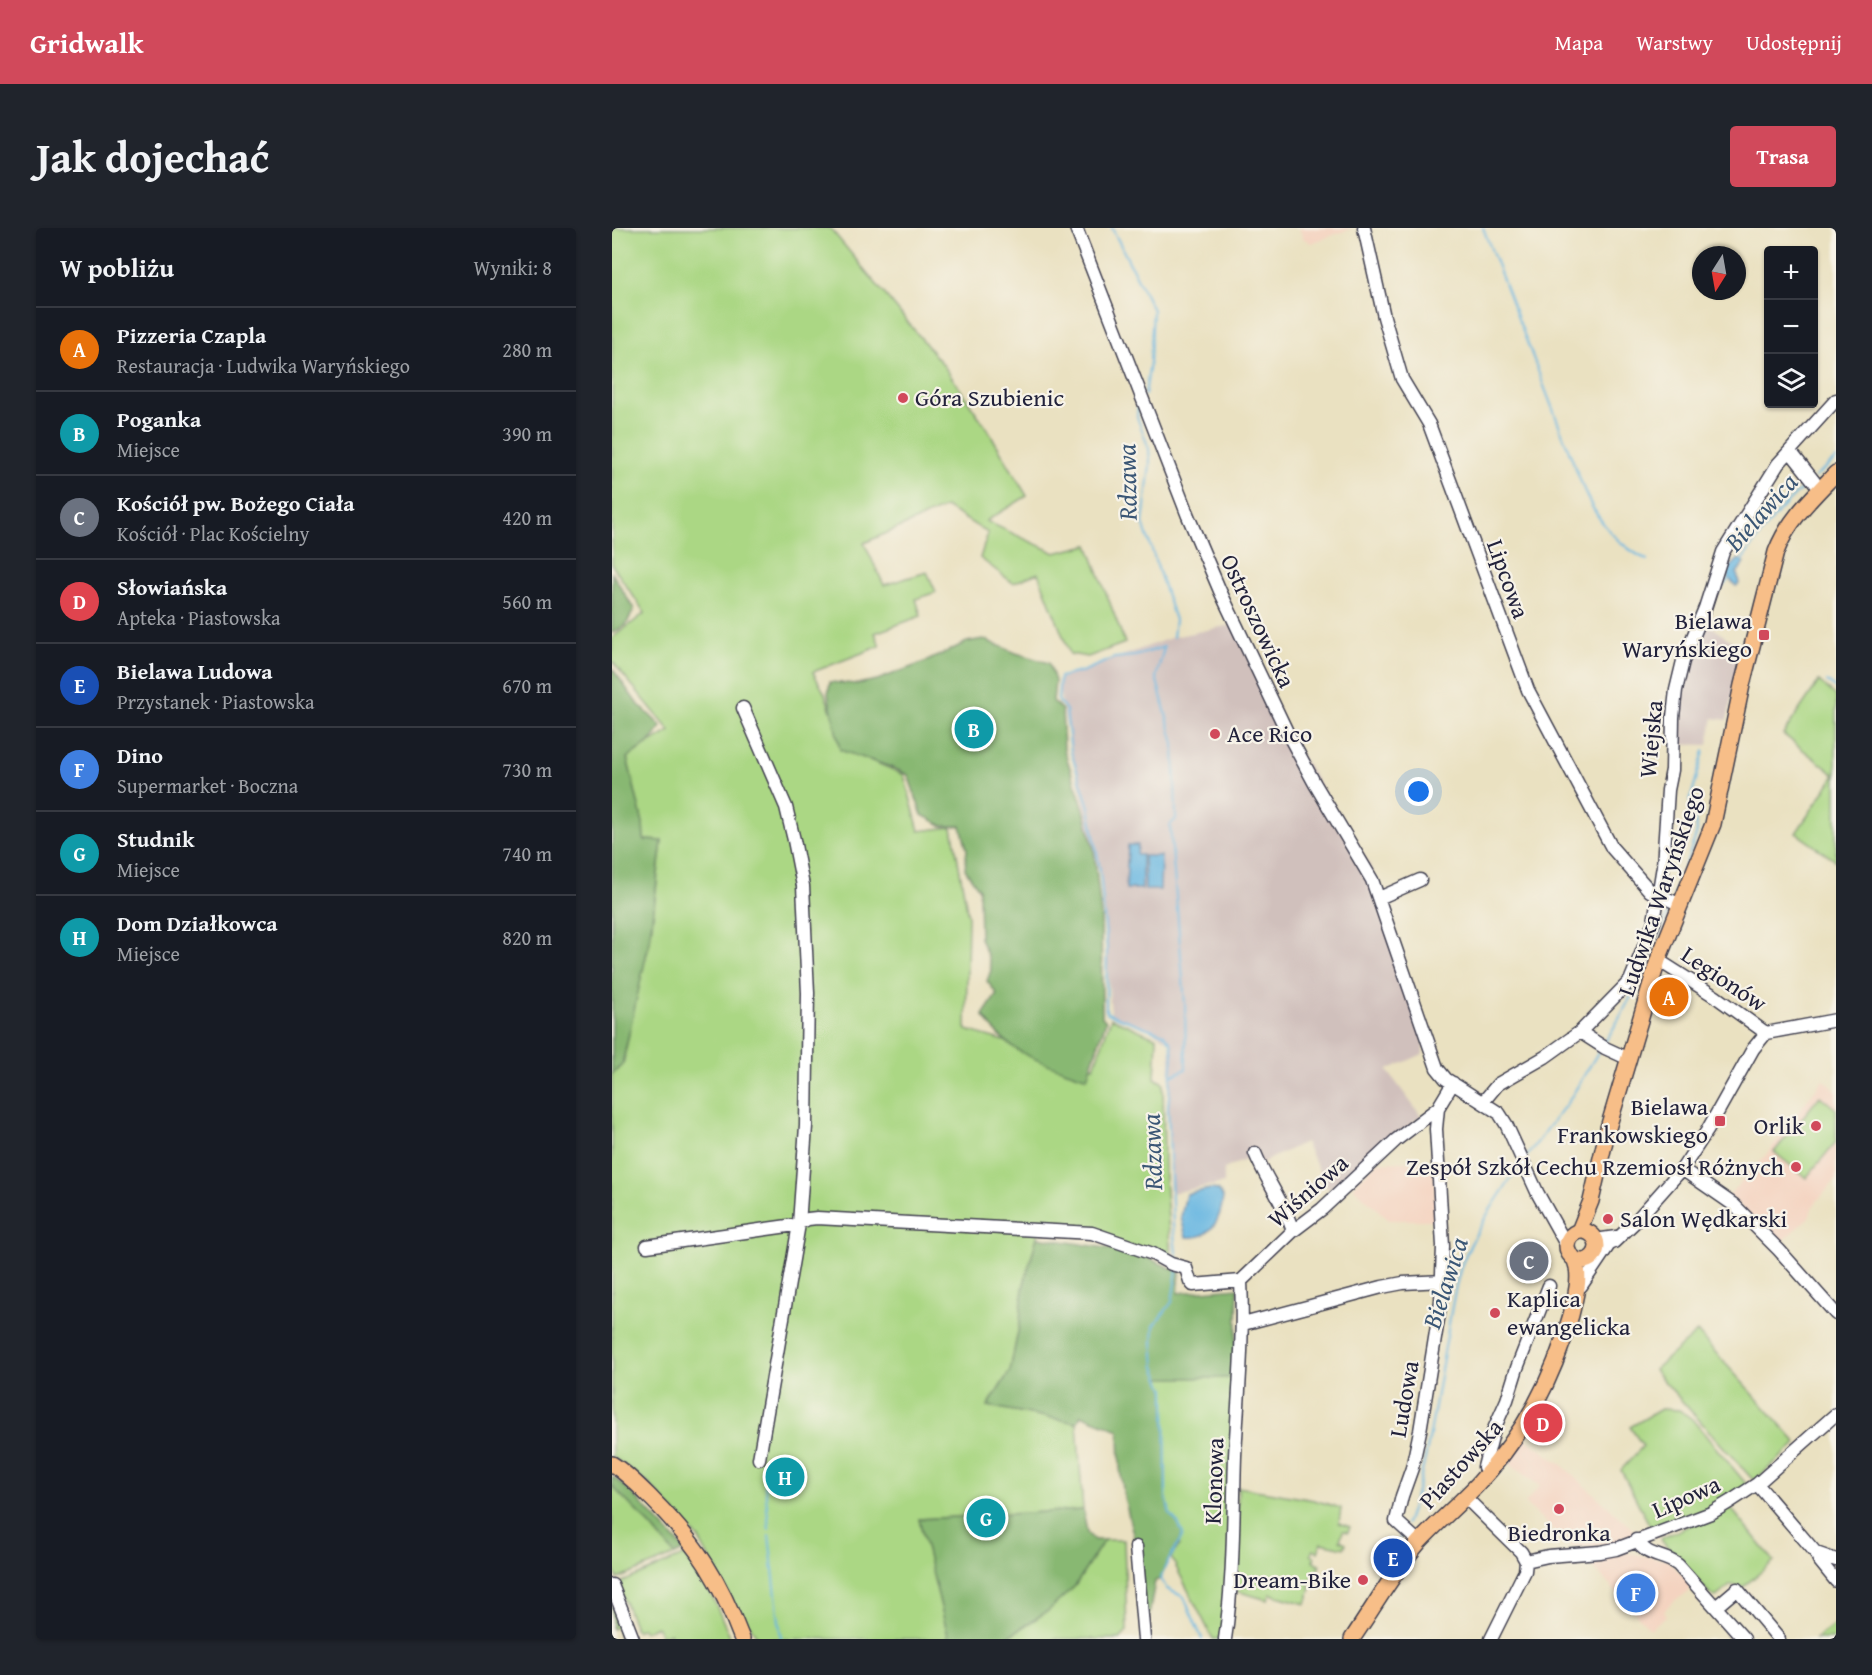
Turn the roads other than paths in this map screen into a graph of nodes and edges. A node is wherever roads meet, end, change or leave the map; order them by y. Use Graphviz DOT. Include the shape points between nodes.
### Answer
graph roads {
  1 [pos="1076,228"];
  2 [pos="1365,228"];
  3 [pos="1836,400"];
  4 [pos="1790,451"];
  5 [pos="1836,472"];
  6 [pos="1814,482"];
  7 [pos="743,708"];
  8 [pos="1419,880"];
  9 [pos="1379,898"];
  10 [pos="1670,901"];
  11 [pos="1658,960"];
  12 [pos="1836,1020"];
  13 [pos="1580,1032"];
  14 [pos="1766,1033"];
  15 [pos="1629,1059"];
  16 [pos="1454,1083"];
  17 [pos="1483,1102"];
  18 [pos="1438,1108"];
  19 [pos="1255,1153"];
  20 [pos="1682,1169"];
  21 [pos="799,1224"];
  22 [pos="1293,1231"];
  23 [pos="1586,1244"];
  24 [pos="647,1246"];
  25 [pos="1241,1281"];
  26 [pos="1443,1281"];
  27 [pos="1549,1286"];
  28 [pos="1581,1286"];
  29 [pos="1574,1302"];
  30 [pos="1836,1314"];
  31 [pos="1243,1324"];
  32 [pos="1836,1414"];
  33 [pos="759,1459"];
  34 [pos="612,1464"];
  35 [pos="1488,1473"];
  36 [pos="1757,1484"];
  37 [pos="1465,1497"];
  38 [pos="1410,1534"];
  39 [pos="1636,1540"];
  40 [pos="1136,1547"];
  41 [pos="1816,1552"];
  42 [pos="1834,1560"];
  43 [pos="1526,1561"];
  44 [pos="1836,1581"];
  45 [pos="612,1585"];
  46 [pos="1717,1606"];
  47 [pos="633,1639"];
  48 [pos="742,1639"];
  49 [pos="1144,1639"];
  50 [pos="1225,1639"];
  51 [pos="1352,1639"];
  52 [pos="1491,1639"];
  53 [pos="1744,1639"];
  54 [pos="1779,1639"];
  1 -- 9 [label="street, Ostroszowicka" via="1213,573 1288,734 1366,868"];
  2 -- 10 [label="street, Lipcowa" via="1399,369 1428,424 1520,672 1612,848 1644,887"];
  3 -- 4 [label="street, Wiejska"];
  4 -- 6 [label="street"];
  4 -- 10 [label="street, Wiejska" via="1723,552 1683,661 1673,717 1663,866"];
  5 -- 6 [label="main road, Ludwika Waryńskiego"];
  6 -- 10 [label="main road, Ludwika Waryńskiego" via="1777,550 1744,676 1715,818"];
  7 -- 21 [label="street" via="786,807 803,886 808,993 806,1126"];
  8 -- 9 [label="street"];
  9 -- 16 [label="street, Ostroszowicka" via="1430,1052 1441,1075"];
  10 -- 11 [label="main road, Ludwika Waryńskiego"];
  10 -- 13 [label="street, Wiejska" via="1654,922 1630,981"];
  11 -- 14 [label="street, Legionów"];
  11 -- 15 [label="main road, Ludwika Waryńskiego"];
  12 -- 14 [label="street"];
  13 -- 15 [label="street"];
  13 -- 17 [label="street, Wiejska" via="1498,1084"];
  14 -- 20 [label="street"];
  15 -- 23 [label="main road, Ludwika Waryńskiego" via="1591,1201"];
  16 -- 17 [label="street, Ostroszowicka"];
  16 -- 18 [label="street, Wiśniowa"];
  17 -- 23 [label="street, Ostroszowicka" via="1504,1119 1555,1224"];
  18 -- 22 [label="street, Wiśniowa" via="1412,1126"];
  18 -- 26 [label="street, Ludowa"];
  19 -- 22 [label="street"];
  20 -- 23 [label="street" via="1622,1234"];
  20 -- 30 [label="street" via="1734,1205"];
  21 -- 24 [label="street"];
  21 -- 25 [label="street" via="817,1218 1092,1233 1178,1265 1188,1271 1196,1286"];
  21 -- 33 [label="street"];
  22 -- 25 [label="street, Wiśniowa"];
  23 -- 28 [label="main road, Piastowska"];
  23 -- 28 [label="street, Piastowska"];
  23 -- 29 [label="main road, Piastowska" via="1576,1263"];
  25 -- 31 [label="street, Klonowa"];
  26 -- 31 [label="street" via="1382,1287"];
  26 -- 38 [label="street, Ludowa" via="1420,1431 1396,1521"];
  27 -- 35 [label="street" via="1494,1429 1484,1467"];
  28 -- 29 [label="main road, Piastowska"];
  29 -- 35 [label="main road, Piastowska" via="1540,1396 1515,1440"];
  31 -- 50 [label="street, Klonowa" via="1232,1589"];
  32 -- 36 [label="street, Lipowa"];
  34 -- 48 [label="main road" via="634,1481 695,1546 720,1586"];
  35 -- 37 [label="main road, Piastowska"];
  36 -- 39 [label="street, Lipowa" via="1711,1513"];
  36 -- 41 [label="street"];
  37 -- 38 [label="main road, Piastowska"];
  37 -- 43 [label="street"];
  38 -- 51 [label="main road, Piastowska"];
  39 -- 43 [label="street, Lipowa" via="1616,1549"];
  39 -- 46 [label="street" via="1650,1554 1678,1564"];
  40 -- 49 [label="street"];
  41 -- 42 [label="street"];
  41 -- 44 [label="street"];
  43 -- 52 [label="street" via="1525,1571"];
  45 -- 47 [label="street"];
  46 -- 53 [label="street"];
  46 -- 54 [label="street" via="1737,1589"];
}
